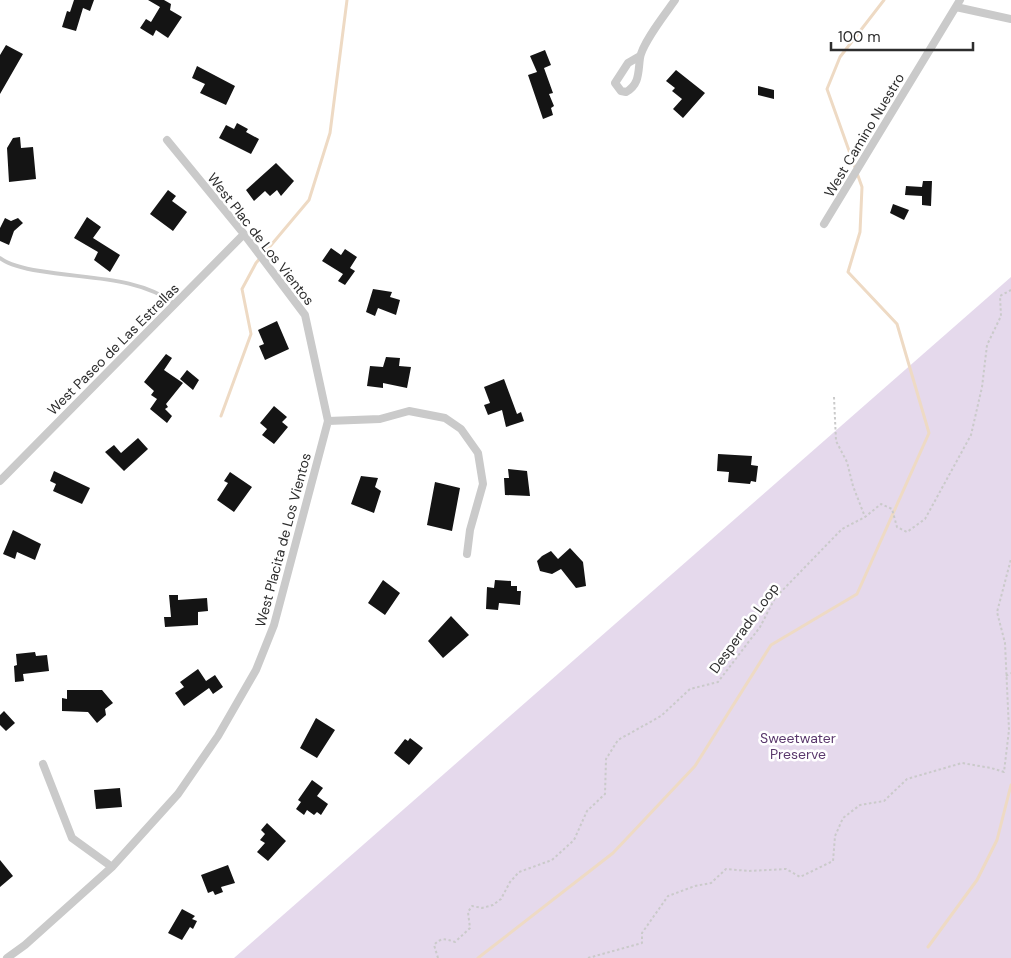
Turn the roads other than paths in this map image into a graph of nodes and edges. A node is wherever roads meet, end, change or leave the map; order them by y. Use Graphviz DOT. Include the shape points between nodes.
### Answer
graph roads {
  1 [pos="675,0"];
  2 [pos="958,3"];
  3 [pos="1011,19"];
  4 [pos="640,56"];
  5 [pos="167,140"];
  6 [pos="824,224"];
  7 [pos="244,234"];
  8 [pos="0,258"];
  9 [pos="175,304"];
  10 [pos="328,421"];
  11 [pos="0,481"];
  12 [pos="467,554"];
  13 [pos="43,764"];
  14 [pos="112,866"];
  15 [pos="7,958"];
  1 -- 4 [label="street"];
  2 -- 3 [label="street, West Camino Nuestro"];
  2 -- 6 [label="street, West Camino Nuestro"];
  4 -- 4 [label="street" via="628,63 615,83 621,91 633,88 640,70"];
  5 -- 7 [label="street, West Plac de Los Vientos"];
  7 -- 9 [label="street, West Paseo de Las Estrellas"];
  7 -- 10 [label="street, West Plac de Los Vientos" via="305,315"];
  8 -- 9 [label="lane" via="25,268 151,290"];
  9 -- 11 [label="street, West Paseo de Las Estrellas"];
  10 -- 12 [label="street" via="380,419 409,411 445,418 462,429 478,453 483,484"];
  10 -- 14 [label="street, West Placita de Los Vientos" via="274,626 256,670 218,736 178,794"];
  13 -- 14 [label="street" via="72,838"];
  14 -- 15 [label="street, West Placita de Los Vientos"];
}
